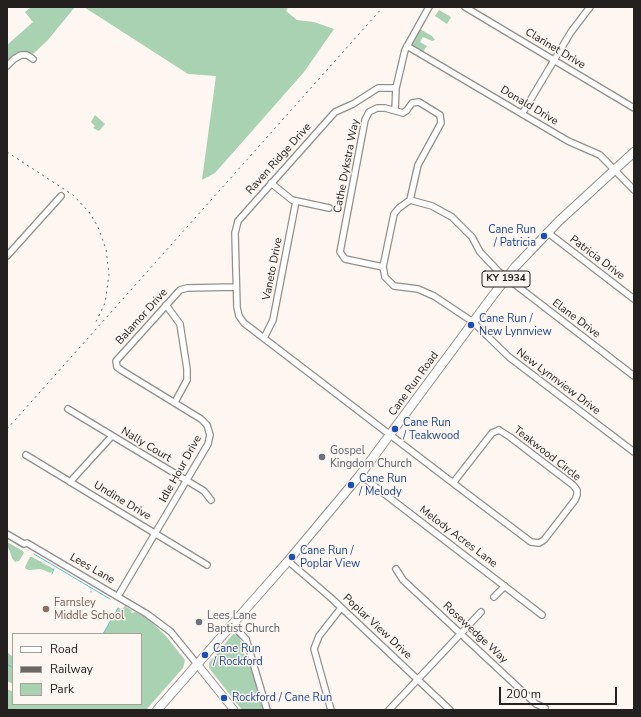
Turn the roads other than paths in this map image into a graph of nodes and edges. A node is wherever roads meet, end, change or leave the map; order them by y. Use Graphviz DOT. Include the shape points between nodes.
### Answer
graph roads {
  1 [pos="429,7"];
  2 [pos="465,7"];
  3 [pos="590,7"];
  4 [pos="407,46"];
  5 [pos="33,59"];
  6 [pos="554,60"];
  7 [pos="7,66"];
  8 [pos="396,88"];
  9 [pos="634,108"];
  10 [pos="395,110"];
  11 [pos="522,114"];
  12 [pos="634,152"];
  13 [pos="614,170"];
  14 [pos="271,183"];
  15 [pos="634,190"];
  16 [pos="61,196"];
  17 [pos="410,200"];
  18 [pos="296,201"];
  19 [pos="329,208"];
  20 [pos="547,232"];
  21 [pos="7,256"];
  22 [pos="383,267"];
  23 [pos="506,278"];
  24 [pos="236,287"];
  25 [pos="634,299"];
  26 [pos="166,305"];
  27 [pos="473,322"];
  28 [pos="264,338"];
  29 [pos="116,364"];
  30 [pos="634,376"];
  31 [pos="175,402"];
  32 [pos="68,409"];
  33 [pos="390,435"];
  34 [pos="112,436"];
  35 [pos="634,452"];
  36 [pos="26,455"];
  37 [pos="360,475"];
  38 [pos="186,481"];
  39 [pos="70,482"];
  40 [pos="453,483"];
  41 [pos="211,500"];
  42 [pos="7,530"];
  43 [pos="155,533"];
  44 [pos="7,534"];
  45 [pos="27,543"];
  46 [pos="288,561"];
  47 [pos="207,565"];
  48 [pos="396,569"];
  49 [pos="505,586"];
  50 [pos="118,596"];
  51 [pos="494,597"];
  52 [pos="341,608"];
  53 [pos="481,612"];
  54 [pos="542,615"];
  55 [pos="232,625"];
  56 [pos="461,633"];
  57 [pos="197,664"];
  58 [pos="418,680"];
  59 [pos="545,708"];
  60 [pos="157,710"];
  61 [pos="234,710"];
  62 [pos="267,710"];
  63 [pos="331,710"];
  64 [pos="389,710"];
  65 [pos="450,710"];
  1 -- 4 [label="street"];
  2 -- 6 [label="street, Clarinet Drive"];
  3 -- 6 [label="street"];
  4 -- 8 [label="street"];
  4 -- 11 [label="street, Donald Drive"];
  5 -- 7 [label="street" via="21,55"];
  6 -- 9 [label="street, Clarinet Drive"];
  6 -- 11 [label="street"];
  8 -- 10 [label="street"];
  8 -- 14 [label="street, Raven Ridge Drive" via="378,88 354,104 335,112"];
  10 -- 17 [label="street, Cathe Dykstra Way" via="405,112 412,103 419,102 442,118 418,165"];
  10 -- 22 [label="street, Cathe Dykstra Way" via="377,108 369,112 365,120 340,249 345,259"];
  11 -- 13 [label="street, Donald Drive" via="576,146 600,155"];
  12 -- 13 [label="highway, Cane Run Road / KY 1934"];
  13 -- 15 [label="street, Donald Drive"];
  13 -- 20 [label="highway, Cane Run Road / KY 1934"];
  14 -- 18 [label="street" via="290,200"];
  14 -- 24 [label="street, Raven Ridge Drive" via="236,225"];
  16 -- 21 [label="street"];
  17 -- 22 [label="street" via="394,214"];
  17 -- 23 [label="street" via="432,206 452,217 472,237 487,261"];
  18 -- 19 [label="street"];
  18 -- 28 [label="street, Vaneto Drive" via="273,320"];
  20 -- 23 [label="highway, Cane Run Road / KY 1934"];
  20 -- 25 [label="street, Patricia Drive"];
  22 -- 27 [label="street, New Lynnview Drive" via="385,277 391,284 425,292"];
  23 -- 27 [label="highway, Cane Run Road / KY 1934"];
  23 -- 30 [label="street, Elane Drive"];
  24 -- 26 [label="street, Balamor Drive" via="184,289"];
  24 -- 28 [label="street, Teakwood Circle" via="240,318"];
  26 -- 29 [label="street, Balamor Drive"];
  26 -- 31 [label="street" via="180,324 187,369 187,380"];
  27 -- 33 [label="highway, Cane Run Road / KY 1934"];
  27 -- 35 [label="street, New Lynnview Drive" via="509,357"];
  28 -- 33 [label="street, Teakwood Circle"];
  29 -- 31 [label="street, Idle Hour Drive" via="121,370"];
  31 -- 38 [label="street, Idle Hour Drive" via="201,419 210,432 208,444"];
  32 -- 34 [label="street, Nally Court"];
  33 -- 37 [label="highway, Cane Run Road / KY 1934"];
  33 -- 40 [label="street, Teakwood Circle"];
  34 -- 38 [label="street, Nally Court"];
  34 -- 39 [label="street"];
  36 -- 39 [label="street, Undine Drive"];
  37 -- 46 [label="highway, Cane Run Road / KY 1934"];
  37 -- 49 [label="street, Melody Acres Lane"];
  38 -- 41 [label="street, Nally Court" via="204,491"];
  38 -- 43 [label="street, Idle Hour Drive"];
  39 -- 43 [label="street, Undine Drive"];
  40 -- 40 [label="street, Teakwood Circle" via="489,436 499,430 574,485 578,495 544,540 536,544"];
  42 -- 45 [label="street, Lees Lane"];
  43 -- 47 [label="street, Undine Drive"];
  43 -- 50 [label="street, Idle Hour Drive"];
  44 -- 45 [label="street, Lees Lane" via="24,544"];
  45 -- 50 [label="street, Lees Lane"];
  46 -- 52 [label="street, Poplar View Drive"];
  46 -- 55 [label="highway, Cane Run Road / KY 1934"];
  48 -- 56 [label="street, Rosewedge Way" via="403,580"];
  49 -- 51 [label="street"];
  49 -- 54 [label="street, Melody Acres Lane"];
  50 -- 57 [label="street, Lees Lane" via="171,632"];
  52 -- 58 [label="street, Poplar View Drive"];
  52 -- 63 [label="street" via="319,636 314,649"];
  53 -- 56 [label="street"];
  55 -- 57 [label="highway, Cane Run Road / KY 1934"];
  55 -- 62 [label="street" via="246,639"];
  56 -- 58 [label="street"];
  56 -- 59 [label="street, Rosewedge Way" via="536,704"];
  57 -- 60 [label="highway, Cane Run Road / KY 1934"];
  57 -- 61 [label="main road"];
  58 -- 64 [label="street"];
  58 -- 65 [label="street, Poplar View Drive"];
}
